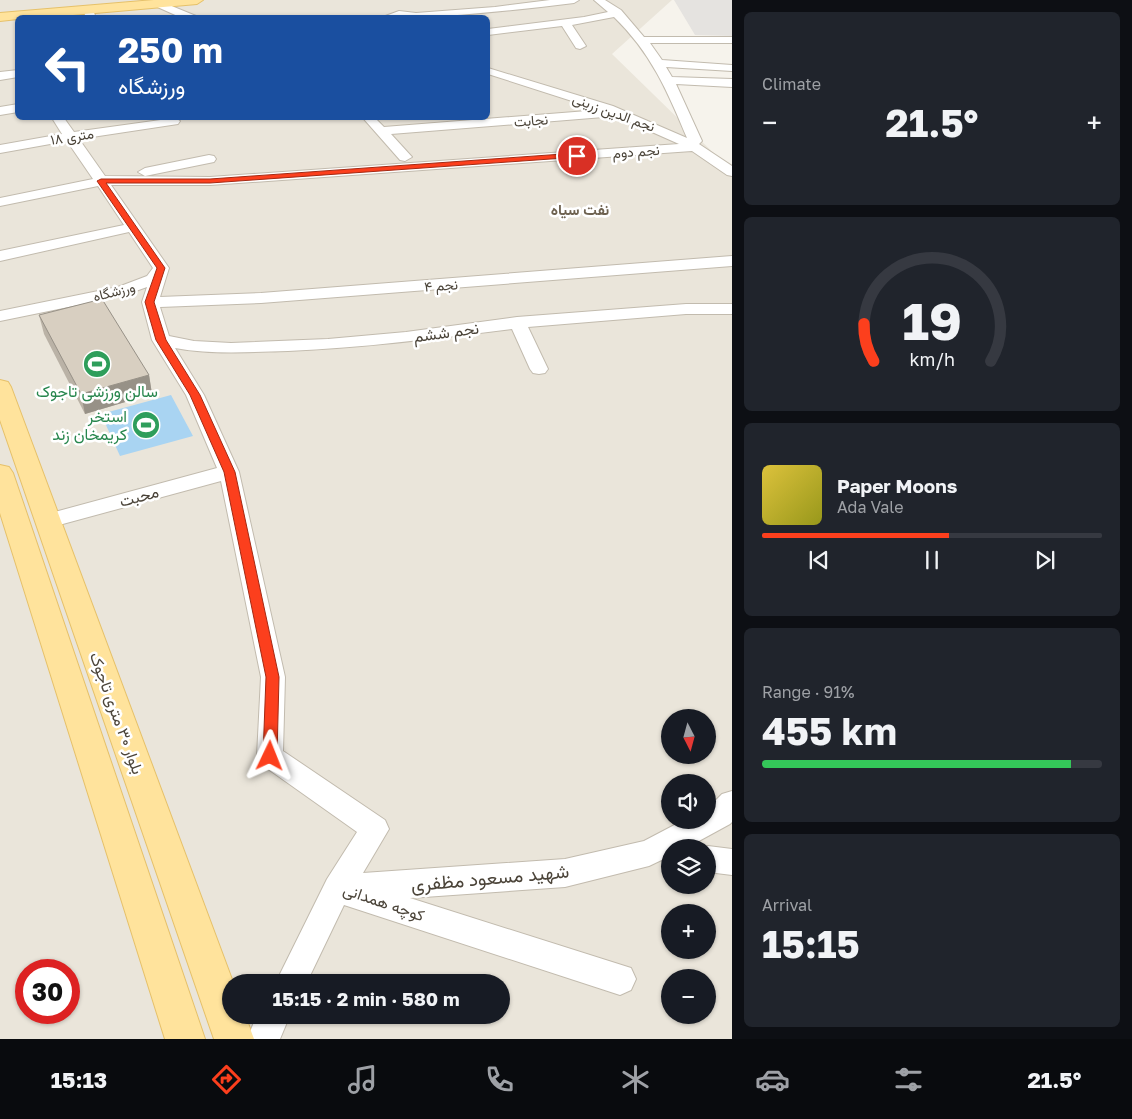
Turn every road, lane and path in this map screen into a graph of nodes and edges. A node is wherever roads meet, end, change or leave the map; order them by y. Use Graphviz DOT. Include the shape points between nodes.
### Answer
graph roads {
  1 [pos="114,0"];
  2 [pos="197,0"];
  3 [pos="574,0"];
  4 [pos="599,0"];
  5 [pos="157,3"];
  6 [pos="0,10"];
  7 [pos="617,12"];
  8 [pos="90,13"];
  9 [pos="45,15"];
  10 [pos="184,15"];
  11 [pos="394,15"];
  12 [pos="412,15"];
  13 [pos="437,15"];
  14 [pos="15,16"];
  15 [pos="0,17"];
  16 [pos="565,22"];
  17 [pos="509,30"];
  18 [pos="490,35"];
  19 [pos="640,40"];
  20 [pos="732,40"];
  21 [pos="519,42"];
  22 [pos="580,46"];
  23 [pos="657,62"];
  24 [pos="732,68"];
  25 [pos="490,71"];
  26 [pos="15,74"];
  27 [pos="0,76"];
  28 [pos="668,80"];
  29 [pos="732,83"];
  30 [pos="15,108"];
  31 [pos="0,111"];
  32 [pos="622,113"];
  33 [pos="60,120"];
  34 [pos="371,120"];
  35 [pos="174,121"];
  36 [pos="380,131"];
  37 [pos="72,136"];
  38 [pos="691,147"];
  39 [pos="0,149"];
  40 [pos="732,156"];
  41 [pos="710,157"];
  42 [pos="209,158"];
  43 [pos="405,158"];
  44 [pos="732,172"];
  45 [pos="101,181"];
  46 [pos="0,202"];
  47 [pos="133,227"];
  48 [pos="0,256"];
  49 [pos="732,261"];
  50 [pos="161,268"];
  51 [pos="150,302"];
  52 [pos="732,309"];
  53 [pos="0,316"];
  54 [pos="517,322"];
  55 [pos="161,340"];
  56 [pos="539,369"];
  57 [pos="0,387"];
  58 [pos="229,472"];
  59 [pos="0,473"];
  60 [pos="48,520"];
  61 [pos="732,803"];
  62 [pos="659,854"];
  63 [pos="716,860"];
  64 [pos="732,862"];
  65 [pos="337,889"];
  66 [pos="294,974"];
  67 [pos="620,979"];
  68 [pos="270,1024"];
  69 [pos="185,1039"];
  70 [pos="234,1039"];
  71 [pos="263,1039"];
  1 -- 6 [label="main road"];
  2 -- 5 [label="main road"];
  3 -- 13 [label="street"];
  4 -- 7 [label="street"];
  5 -- 8 [label="main road"];
  5 -- 10 [label="street"];
  7 -- 16 [label="street" via="605,17"];
  7 -- 19 [label="street"];
  8 -- 9 [label="main road"];
  11 -- 12 [label="street"];
  14 -- 15 [label="main road"];
  16 -- 17 [label="street"];
  16 -- 22 [label="street"];
  17 -- 18 [label="street"];
  17 -- 21 [label="street"];
  19 -- 20 [label="street"];
  19 -- 23 [label="street"];
  23 -- 24 [label="street"];
  23 -- 28 [label="street"];
  25 -- 32 [label="street, نجم الدین زرینی"];
  26 -- 27 [label="street"];
  28 -- 29 [label="street"];
  28 -- 38 [label="street" via="695,141"];
  30 -- 31 [label="street"];
  32 -- 36 [label="street, نجابت"];
  32 -- 38 [label="street, نجم الدین زرینی"];
  33 -- 37 [label="street"];
  34 -- 36 [label="street"];
  35 -- 37 [label="street, ۱۸ متری"];
  36 -- 43 [label="street"];
  37 -- 39 [label="street, ۱۸ متری"];
  37 -- 45 [label="street"];
  38 -- 41 [label="street, نجم الدین زرینی"];
  38 -- 45 [label="street, نجم دوم" via="210,181"];
  40 -- 41 [label="street"];
  41 -- 44 [label="street, نجم الدین زرینی"];
  42 -- 45 [label="street"];
  45 -- 46 [label="street"];
  45 -- 47 [label="street"];
  47 -- 48 [label="street"];
  47 -- 50 [label="street"];
  49 -- 51 [label="street, نجم ۴" via="271,298"];
  50 -- 51 [label="street"];
  50 -- 53 [label="street, ورزشگاه" via="153,280 122,291"];
  51 -- 55 [label="street, کوچه همدانی"];
  52 -- 54 [label="street, نجم ششم" via="686,309"];
  54 -- 55 [label="street, نجم ششم" via="328,344 231,348"];
  54 -- 56 [label="street"];
  55 -- 58 [label="street, کوچه همدانی" via="195,395"];
  57 -- 60 [label="main road, بلوار ۳۰ متری تاجوک"];
  58 -- 60 [label="street, محبت"];
  58 -- 65 [label="street, کوچه همدانی" via="273,677 270,756 375,829"];
  59 -- 69 [label="main road"];
  60 -- 70 [label="main road, بلوار ۳۰ متری تاجوک"];
  61 -- 62 [label="street, شهید مسعود مظفری" via="720,815"];
  62 -- 65 [label="street, شهید مسعود مظفری" via="565,873"];
  63 -- 64 [label="street"];
  65 -- 66 [label="street"];
  65 -- 67 [label="street, کوچه همدانی"];
  68 -- 71 [label="street"];
}
